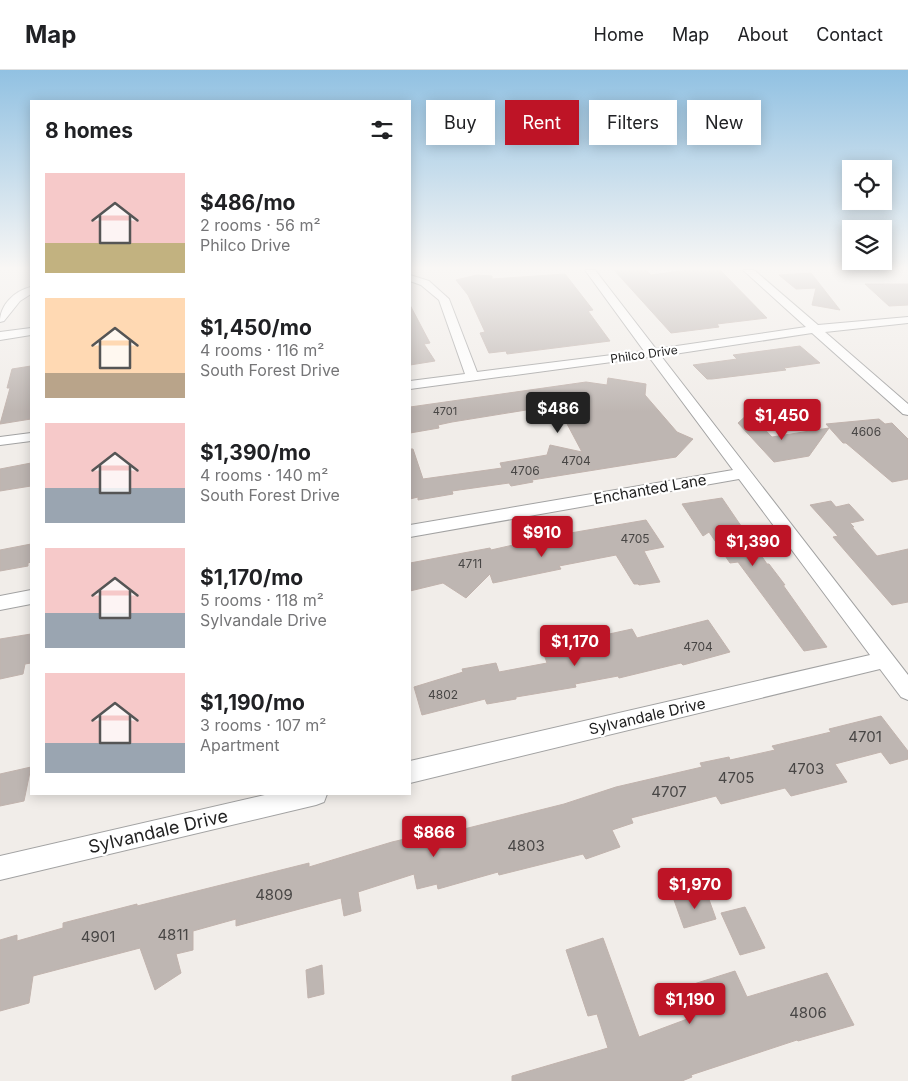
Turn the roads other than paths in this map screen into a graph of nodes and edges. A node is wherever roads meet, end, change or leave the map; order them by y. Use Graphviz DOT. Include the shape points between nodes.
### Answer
graph roads {
  1 [pos="451,317"];
  2 [pos="626,317"];
  3 [pos="802,317"];
  4 [pos="908,320"];
  5 [pos="815,329"];
  6 [pos="30,332"];
  7 [pos="0,336"];
  8 [pos="654,353"];
  9 [pos="472,376"];
  10 [pos="411,384"];
  11 [pos="908,411"];
  12 [pos="30,437"];
  13 [pos="0,441"];
  14 [pos="743,473"];
  15 [pos="411,531"];
  16 [pos="30,597"];
  17 [pos="0,603"];
  18 [pos="884,660"];
  19 [pos="908,691"];
  20 [pos="411,772"];
  21 [pos="312,795"];
  22 [pos="0,868"];
  1 -- 9 [label="street"];
  2 -- 8 [label="street"];
  3 -- 5 [label="street"];
  4 -- 5 [label="street, Philco Drive"];
  5 -- 8 [label="street, Philco Drive"];
  5 -- 11 [label="street"];
  6 -- 7 [label="street"];
  8 -- 9 [label="street, Philco Drive"];
  8 -- 14 [label="street"];
  9 -- 10 [label="street, Philco Drive"];
  12 -- 13 [label="street"];
  14 -- 15 [label="street, Enchanted Lane"];
  14 -- 18 [label="street"];
  16 -- 17 [label="street"];
  18 -- 19 [label="street"];
  18 -- 20 [label="street, Sylvandale Drive"];
  21 -- 22 [label="street, Sylvandale Drive"];
}
